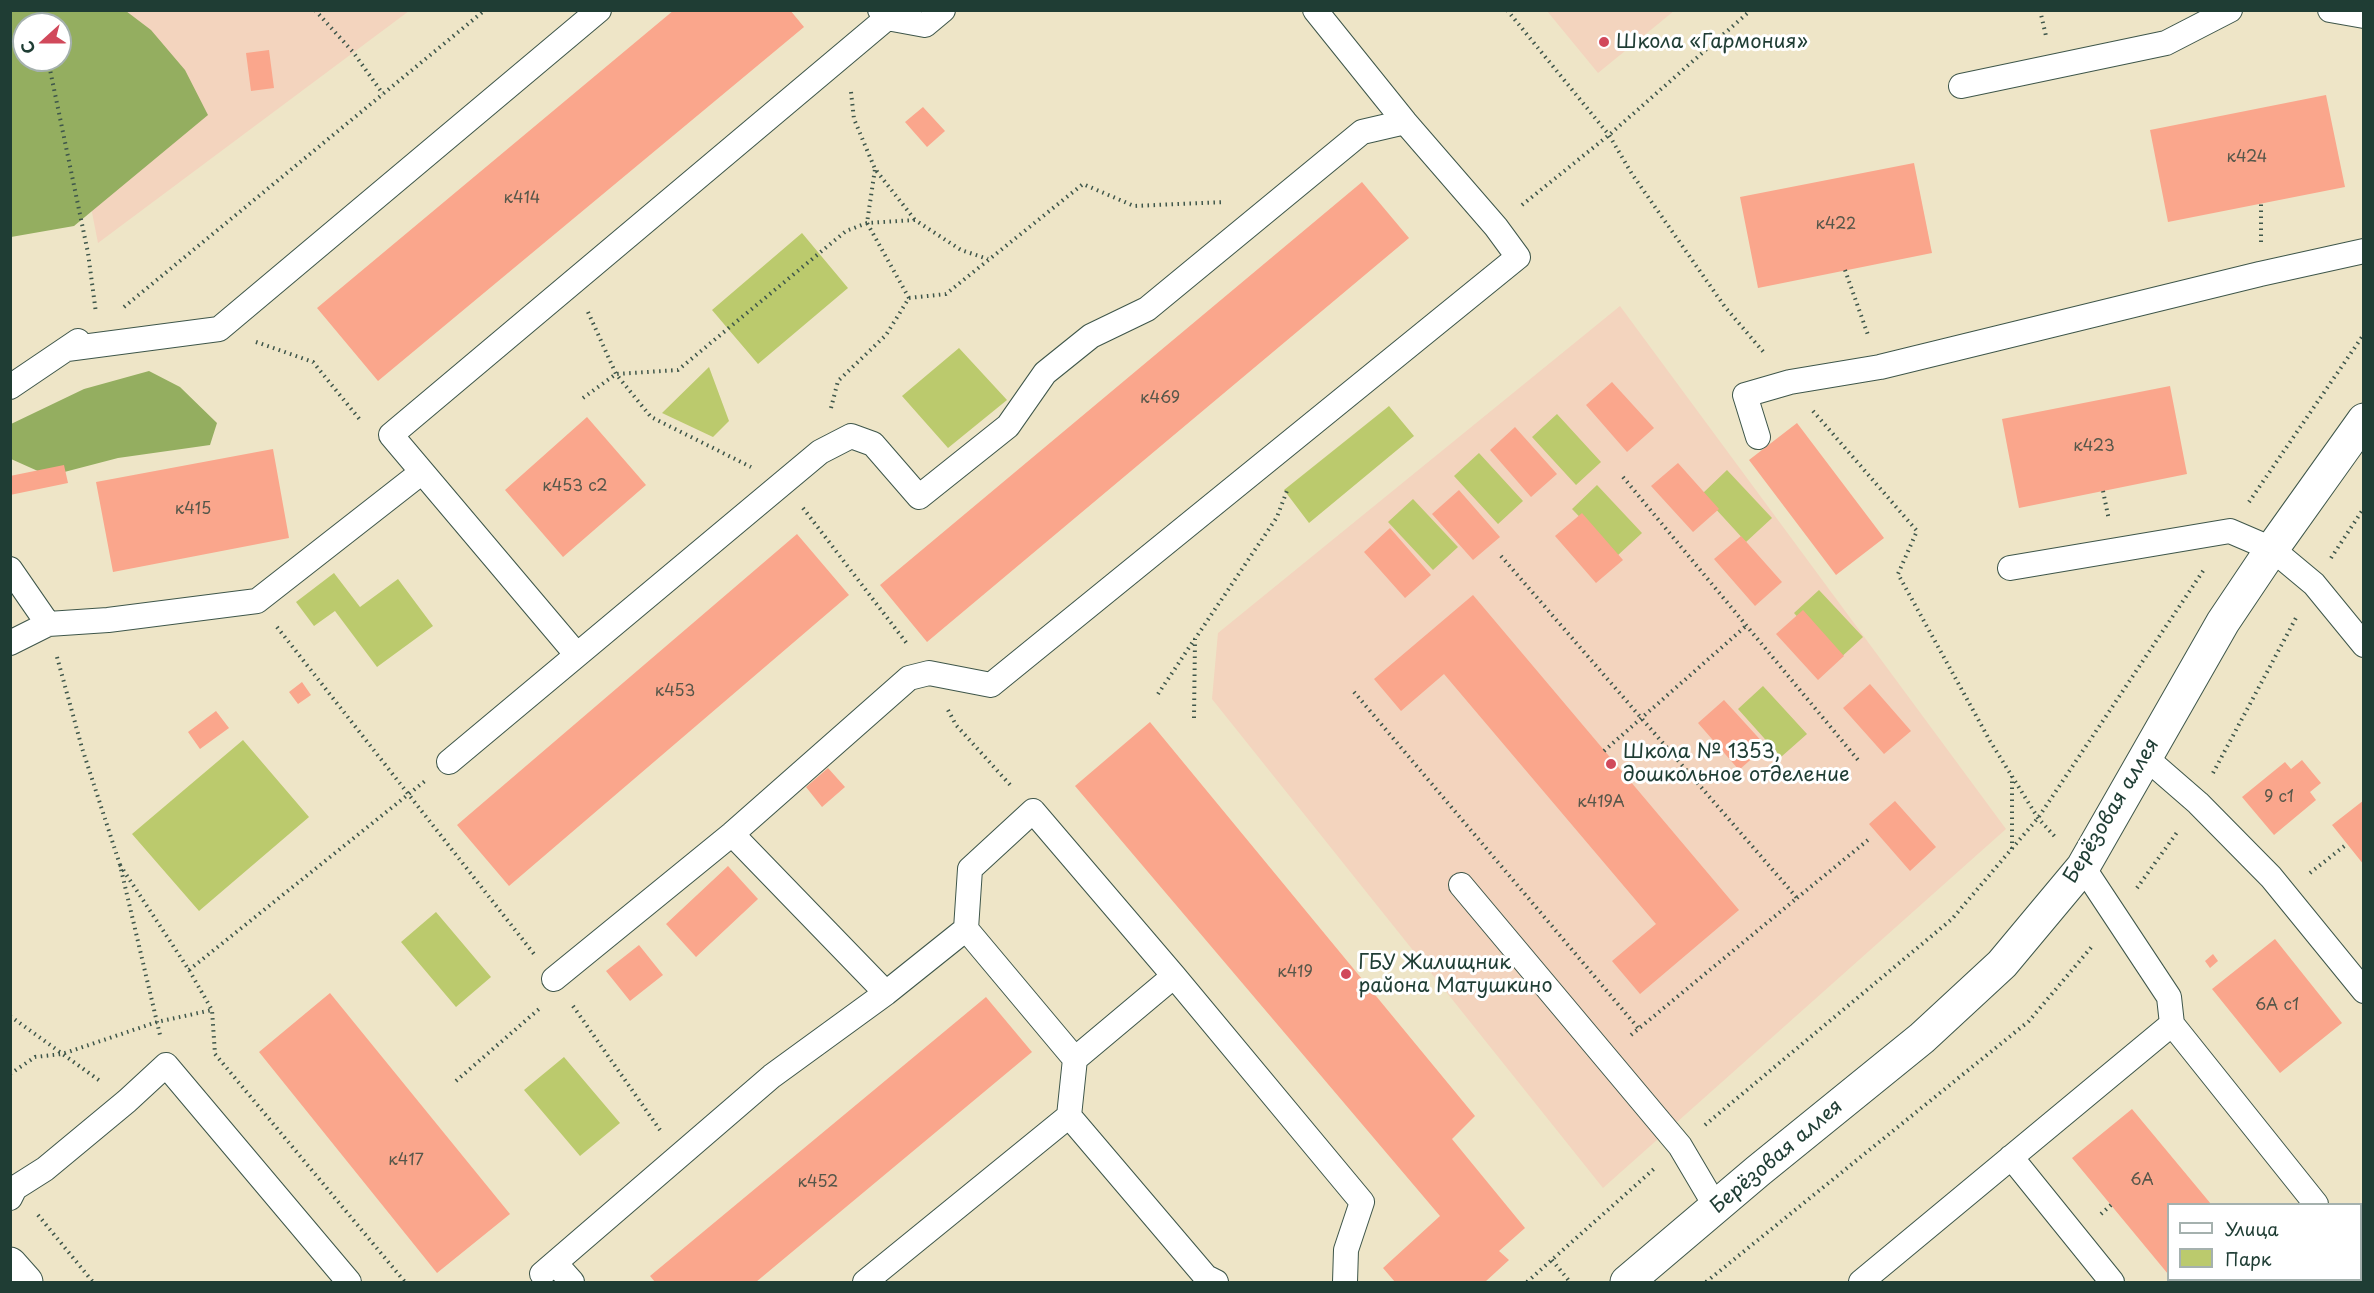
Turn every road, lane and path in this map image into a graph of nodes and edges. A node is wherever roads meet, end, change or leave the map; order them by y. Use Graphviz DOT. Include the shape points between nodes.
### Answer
graph roads {
  1 [pos="315,10"];
  2 [pos="485,10"];
  3 [pos="599,10"];
  4 [pos="943,10"];
  5 [pos="1315,10"];
  6 [pos="1750,10"];
  7 [pos="2230,10"];
  8 [pos="2330,10"];
  9 [pos="883,14"];
  10 [pos="2364,16"];
  11 [pos="846,52"];
  12 [pos="50,72"];
  13 [pos="1961,86"];
  14 [pos="383,94"];
  15 [pos="1405,122"];
  16 [pos="875,169"];
  17 [pos="1225,202"];
  18 [pos="915,220"];
  19 [pos="867,223"];
  20 [pos="1496,226"];
  21 [pos="2364,251"];
  22 [pos="988,259"];
  23 [pos="1845,270"];
  24 [pos="573,281"];
  25 [pos="909,298"];
  26 [pos="98,328"];
  27 [pos="219,329"];
  28 [pos="2364,334"];
  29 [pos="67,349"];
  30 [pos="1880,367"];
  31 [pos="616,374"];
  32 [pos="10,387"];
  33 [pos="583,398"];
  34 [pos="2364,420"];
  35 [pos="1301,433"];
  36 [pos="391,435"];
  37 [pos="1758,436"];
  38 [pos="820,452"];
  39 [pos="743,463"];
  40 [pos="422,472"];
  41 [pos="1623,477"];
  42 [pos="2230,531"];
  43 [pos="2272,549"];
  44 [pos="1501,556"];
  45 [pos="2010,568"];
  46 [pos="10,569"];
  47 [pos="257,601"];
  48 [pos="48,624"];
  49 [pos="1746,626"];
  50 [pos="1195,639"];
  51 [pos="10,643"];
  52 [pos="2364,645"];
  53 [pos="577,655"];
  54 [pos="1354,692"];
  55 [pos="1158,694"];
  56 [pos="1641,717"];
  57 [pos="1194,718"];
  58 [pos="1604,751"];
  59 [pos="2145,757"];
  60 [pos="1858,760"];
  61 [pos="449,762"];
  62 [pos="2012,775"];
  63 [pos="408,795"];
  64 [pos="732,834"];
  65 [pos="1868,840"];
  66 [pos="2347,844"];
  67 [pos="2012,849"];
  68 [pos="120,865"];
  69 [pos="2083,867"];
  70 [pos="1461,885"];
  71 [pos="2284,892"];
  72 [pos="1797,898"];
  73 [pos="966,929"];
  74 [pos="189,970"];
  75 [pos="1174,976"];
  76 [pos="554,979"];
  77 [pos="2364,991"];
  78 [pos="886,993"];
  79 [pos="212,1010"];
  80 [pos="10,1016"];
  81 [pos="157,1022"];
  82 [pos="2172,1024"];
  83 [pos="1639,1029"];
  84 [pos="62,1054"];
  85 [pos="1605,1057"];
  86 [pos="1075,1059"];
  87 [pos="166,1065"];
  88 [pos="10,1074"];
  89 [pos="456,1082"];
  90 [pos="127,1101"];
  91 [pos="1069,1116"];
  92 [pos="1680,1146"];
  93 [pos="679,1157"];
  94 [pos="2011,1157"];
  95 [pos="13,1193"];
  96 [pos="2315,1203"];
  97 [pos="1716,1207"];
  98 [pos="1552,1260"];
  99 [pos="10,1264"];
  100 [pos="26,1282"];
  101 [pos="93,1282"];
  102 [pos="349,1282"];
  103 [pos="405,1282"];
  104 [pos="572,1282"];
  105 [pos="865,1282"];
  106 [pos="1216,1282"];
  107 [pos="1345,1282"];
  108 [pos="1527,1282"];
  109 [pos="1570,1282"];
  110 [pos="1627,1282"];
  111 [pos="1861,1282"];
  112 [pos="2112,1282"];
  1 -- 14 [label="path" via="353,52"];
  2 -- 14 [label="path"];
  3 -- 27 [label="lane"];
  4 -- 9 [label="lane" via="925,25"];
  5 -- 15 [label="lane"];
  6 -- 20 [label="path" via="1609,135"];
  7 -- 13 [label="lane" via="2166,43"];
  8 -- 10 [label="lane"];
  9 -- 11 [label="lane"];
  11 -- 16 [label="path" via="854,119"];
  11 -- 24 [label="lane"];
  12 -- 26 [label="path" via="88,253"];
  14 -- 26 [label="path"];
  15 -- 20 [label="lane"];
  15 -- 38 [label="lane" via="1362,132 1147,309 1091,336 1045,373 1008,426 919,497 873,444 851,436"];
  16 -- 18 [label="path"];
  16 -- 19 [label="path"];
  17 -- 22 [label="path" via="1134,206 1083,184"];
  18 -- 19 [label="path"];
  18 -- 22 [label="path" via="961,250"];
  19 -- 25 [label="path"];
  19 -- 31 [label="path" via="846,231 678,370"];
  20 -- 35 [label="lane" via="1518,256"];
  21 -- 30 [label="lane"];
  22 -- 25 [label="path" via="946,294"];
  23 -- 30 [label="path"];
  24 -- 31 [label="path"];
  24 -- 36 [label="lane"];
  25 -- 38 [label="path" via="886,335 838,381"];
  26 -- 29 [label="lane"];
  27 -- 29 [label="lane"];
  27 -- 36 [label="path" via="313,362 366,427"];
  28 -- 42 [label="path"];
  29 -- 32 [label="lane"];
  30 -- 37 [label="lane" via="1790,382 1745,395"];
  31 -- 33 [label="path"];
  31 -- 39 [label="path" via="651,417"];
  34 -- 43 [label="street, Берёзовая аллея"];
  35 -- 50 [label="path" via="1305,440 1277,517"];
  35 -- 64 [label="lane" via="991,685 929,673 909,678"];
  36 -- 40 [label="lane"];
  38 -- 53 [label="lane"];
  40 -- 47 [label="lane"];
  40 -- 53 [label="lane"];
  41 -- 49 [label="path"];
  42 -- 43 [label="lane"];
  42 -- 45 [label="lane"];
  42 -- 67 [label="path" via="2038,818"];
  43 -- 52 [label="lane" via="2314,584"];
  43 -- 59 [label="street, Берёзовая аллея" via="2223,622"];
  44 -- 56 [label="path"];
  46 -- 48 [label="lane"];
  47 -- 48 [label="lane"];
  47 -- 63 [label="path"];
  48 -- 51 [label="lane"];
  48 -- 68 [label="path"];
  49 -- 56 [label="path"];
  49 -- 60 [label="path"];
  50 -- 55 [label="path"];
  50 -- 57 [label="path"];
  53 -- 61 [label="lane"];
  54 -- 83 [label="path"];
  56 -- 58 [label="path"];
  56 -- 72 [label="path"];
  59 -- 69 [label="street, Берёзовая аллея"];
  59 -- 71 [label="lane" via="2198,803"];
  61 -- 63 [label="path"];
  62 -- 67 [label="path"];
  63 -- 74 [label="path"];
  63 -- 76 [label="path"];
  64 -- 76 [label="lane"];
  64 -- 78 [label="lane"];
  65 -- 72 [label="path"];
  66 -- 71 [label="path"];
  67 -- 92 [label="path" via="1952,920"];
  68 -- 74 [label="path"];
  68 -- 81 [label="path"];
  69 -- 82 [label="lane" via="2169,997"];
  69 -- 97 [label="street, Берёзовая аллея" via="2002,964 1922,1038"];
  70 -- 85 [label="lane"];
  71 -- 77 [label="lane"];
  72 -- 83 [label="path"];
  73 -- 75 [label="lane" via="970,869 1033,811"];
  73 -- 78 [label="lane"];
  73 -- 86 [label="lane"];
  74 -- 79 [label="path"];
  75 -- 86 [label="lane"];
  75 -- 107 [label="lane" via="1362,1202 1346,1250"];
  76 -- 89 [label="path" via="548,1001"];
  76 -- 93 [label="path"];
  78 -- 93 [label="lane" via="772,1077"];
  79 -- 81 [label="path"];
  79 -- 103 [label="path" via="215,1054"];
  80 -- 84 [label="path"];
  81 -- 84 [label="path"];
  81 -- 87 [label="path"];
  82 -- 94 [label="lane"];
  82 -- 96 [label="lane"];
  83 -- 85 [label="path"];
  84 -- 88 [label="path" via="35,1057"];
  84 -- 90 [label="path"];
  85 -- 92 [label="lane"];
  86 -- 91 [label="lane"];
  87 -- 90 [label="lane"];
  87 -- 102 [label="lane"];
  90 -- 95 [label="lane"];
  91 -- 105 [label="lane"];
  91 -- 106 [label="lane" via="1206,1277"];
  92 -- 97 [label="lane"];
  92 -- 98 [label="path"];
  93 -- 104 [label="lane" via="548,1269"];
  94 -- 111 [label="lane"];
  94 -- 112 [label="lane"];
  95 -- 101 [label="path"];
  97 -- 110 [label="street, Берёзовая аллея"];
  98 -- 108 [label="path"];
  98 -- 109 [label="path"];
  99 -- 100 [label="street"];
}
